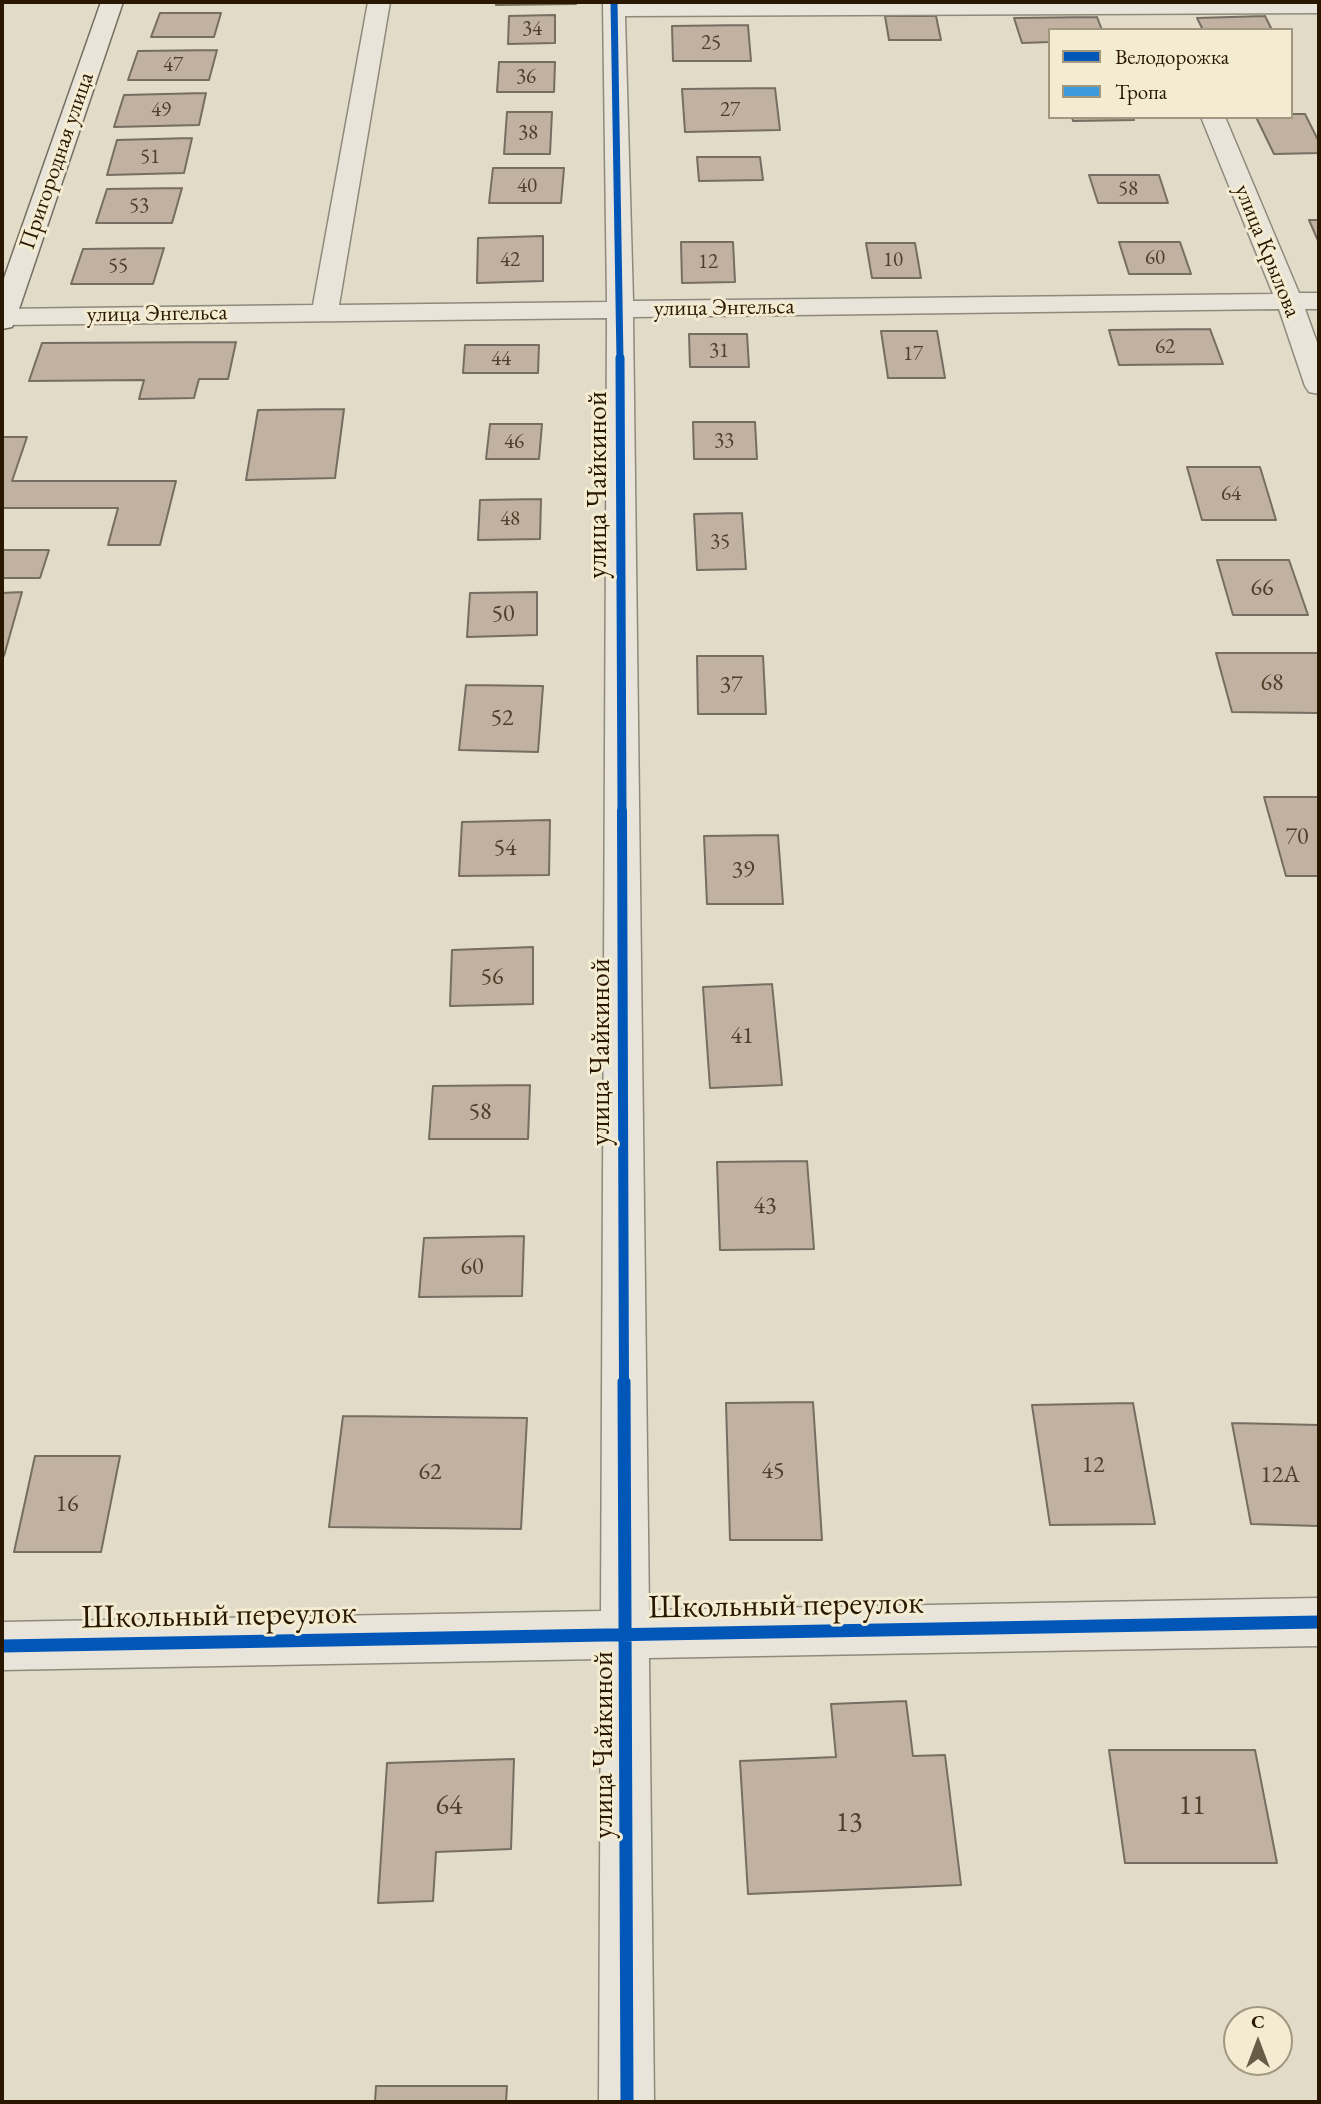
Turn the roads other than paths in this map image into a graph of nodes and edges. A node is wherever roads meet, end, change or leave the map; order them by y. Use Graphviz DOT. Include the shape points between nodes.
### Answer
graph roads {
  1 [pos="112,2"];
  2 [pos="379,2"];
  3 [pos="1167,4"];
  4 [pos="614,5"];
  5 [pos="1319,6"];
  6 [pos="1176,28"];
  7 [pos="1214,119"];
  8 [pos="1319,300"];
  9 [pos="1289,301"];
  10 [pos="620,310"];
  11 [pos="325,312"];
  12 [pos="2,318"];
  13 [pos="1319,386"];
  14 [pos="1319,1622"];
  15 [pos="626,1635"];
  16 [pos="2,1646"];
  17 [pos="627,2102"];
  1 -- 12 [label="street, Пригородная улица"];
  2 -- 11 [label="street"];
  3 -- 4 [label="street"];
  3 -- 5 [label="street"];
  3 -- 6 [label="street"];
  4 -- 10 [label="street, улица Чайкиной"];
  7 -- 9 [label="street, улица Крылова"];
  8 -- 9 [label="street, улица Энгельса"];
  9 -- 10 [label="street, улица Энгельса"];
  9 -- 13 [label="street, улица Крылова"];
  10 -- 11 [label="street, улица Энгельса"];
  10 -- 15 [label="street, улица Чайкиной"];
  11 -- 12 [label="street, улица Энгельса"];
  14 -- 15 [label="street, Школьный переулок"];
  15 -- 16 [label="street, Школьный переулок"];
  15 -- 17 [label="street, улица Чайкиной"];
}
